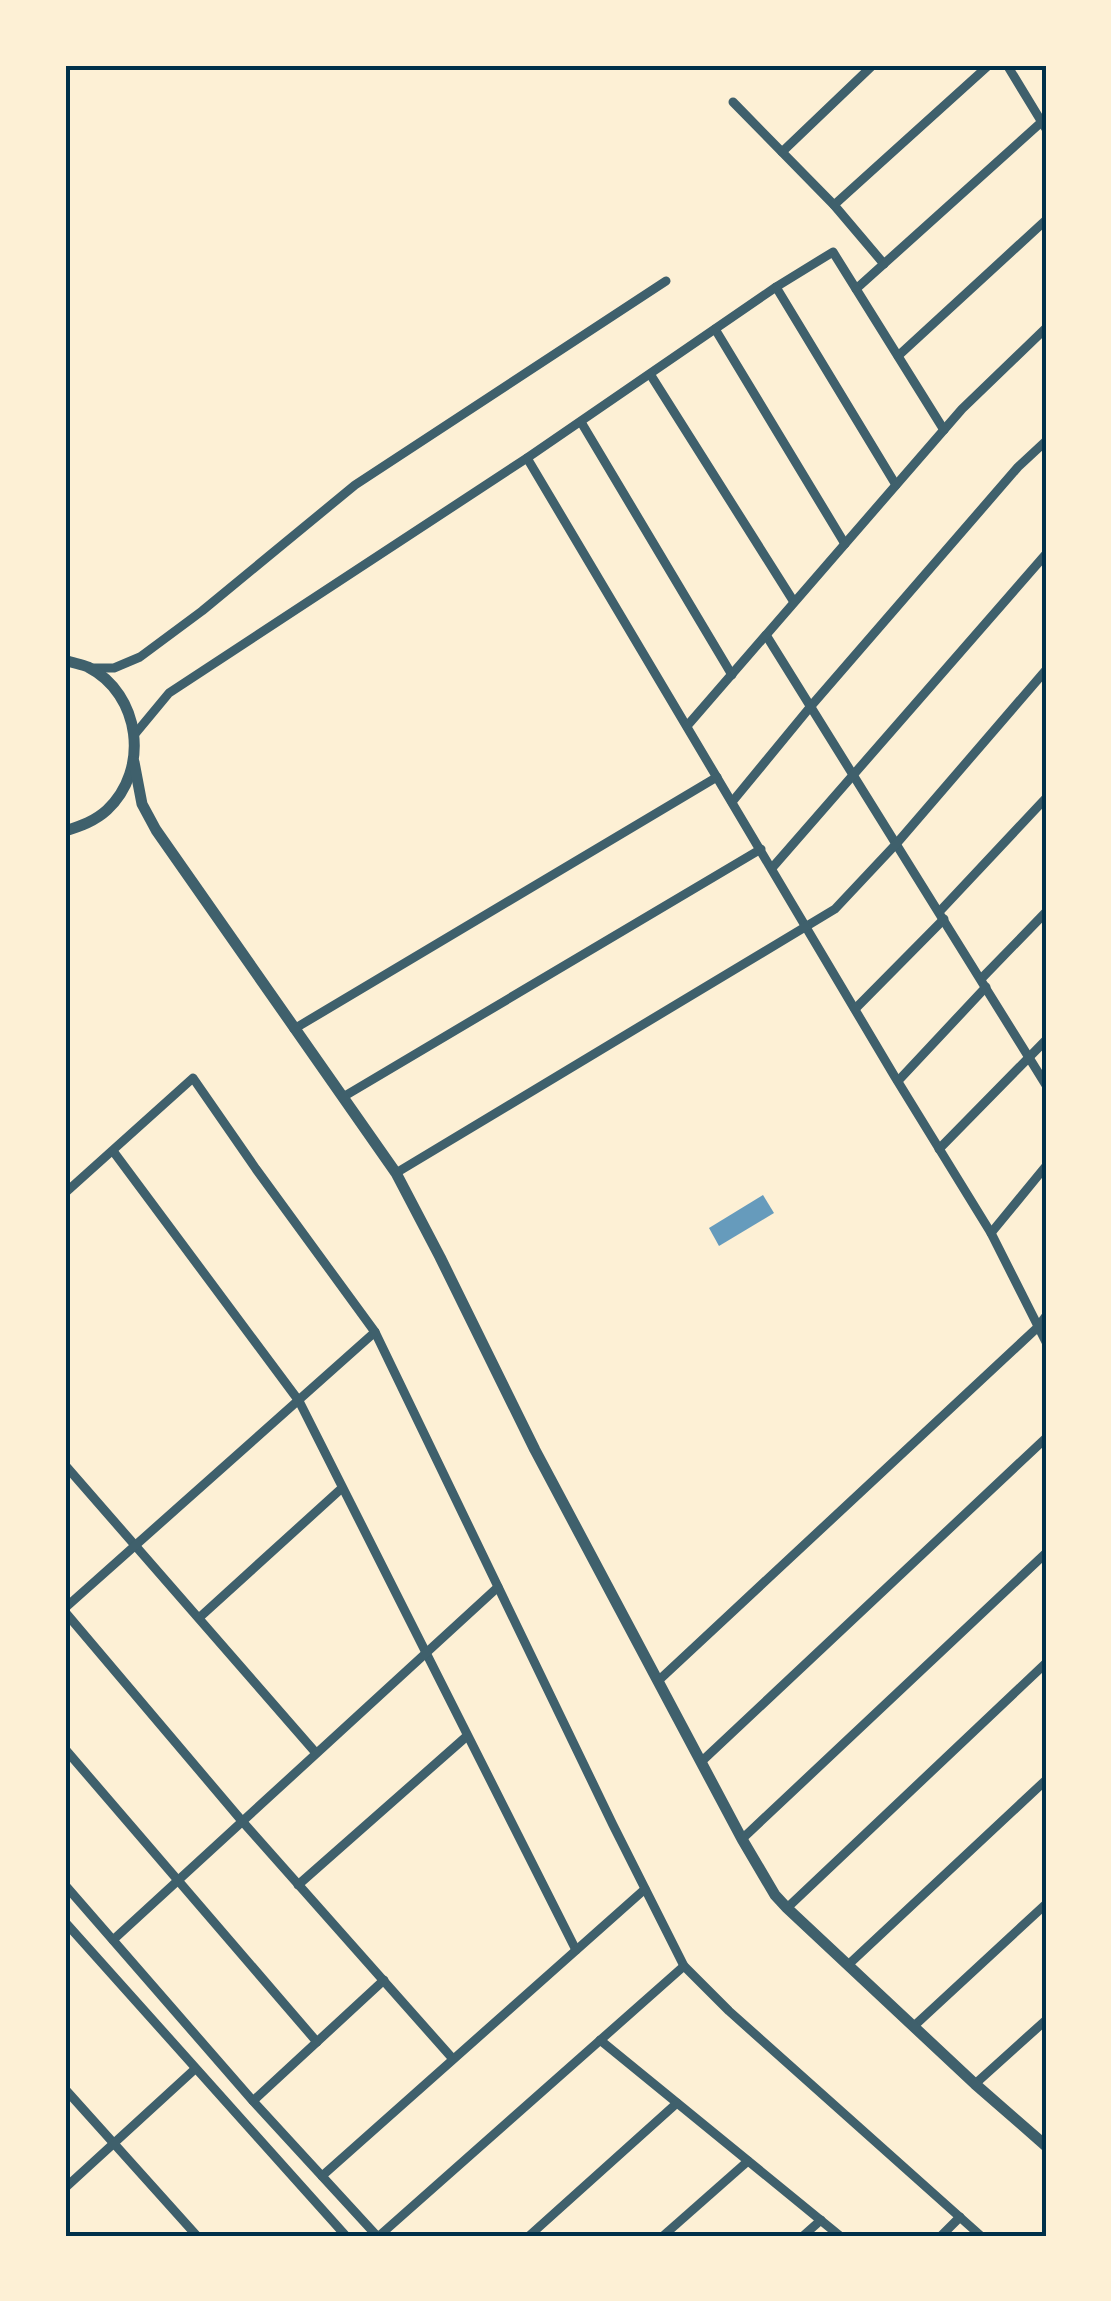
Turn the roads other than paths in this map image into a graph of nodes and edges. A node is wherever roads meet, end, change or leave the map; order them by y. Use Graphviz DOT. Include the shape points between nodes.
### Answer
graph roads {
  1 [pos="873,65"];
  2 [pos="988,65"];
  3 [pos="1007,65"];
  4 [pos="733,102"];
  5 [pos="1044,123"];
  6 [pos="782,152"];
  7 [pos="834,205"];
  8 [pos="1046,220"];
  9 [pos="884,264"];
  10 [pos="666,281"];
  11 [pos="776,287"];
  12 [pos="856,289"];
  13 [pos="1046,328"];
  14 [pos="715,329"];
  15 [pos="898,356"];
  16 [pos="650,374"];
  17 [pos="580,422"];
  18 [pos="944,430"];
  19 [pos="1046,440"];
  20 [pos="527,458"];
  21 [pos="896,485"];
  22 [pos="845,544"];
  23 [pos="1046,554"];
  24 [pos="794,602"];
  25 [pos="766,634"];
  26 [pos="65,660"];
  27 [pos="88,668"];
  28 [pos="1046,670"];
  29 [pos="732,675"];
  30 [pos="811,706"];
  31 [pos="687,726"];
  32 [pos="135,734"];
  33 [pos="134,762"];
  34 [pos="854,774"];
  35 [pos="717,777"];
  36 [pos="1046,798"];
  37 [pos="732,802"];
  38 [pos="65,831"];
  39 [pos="898,843"];
  40 [pos="761,850"];
  41 [pos="772,868"];
  42 [pos="1046,912"];
  43 [pos="942,915"];
  44 [pos="806,926"];
  45 [pos="983,983"];
  46 [pos="855,1009"];
  47 [pos="294,1029"];
  48 [pos="1046,1040"];
  49 [pos="1029,1058"];
  50 [pos="898,1081"];
  51 [pos="1046,1085"];
  52 [pos="342,1097"];
  53 [pos="940,1149"];
  54 [pos="113,1151"];
  55 [pos="1046,1166"];
  56 [pos="396,1174"];
  57 [pos="65,1193"];
  58 [pos="991,1233"];
  59 [pos="1046,1316"];
  60 [pos="1038,1327"];
  61 [pos="376,1332"];
  62 [pos="1046,1342"];
  63 [pos="299,1401"];
  64 [pos="1046,1438"];
  65 [pos="65,1465"];
  66 [pos="342,1488"];
  67 [pos="136,1545"];
  68 [pos="1046,1553"];
  69 [pos="498,1587"];
  70 [pos="65,1610"];
  71 [pos="200,1617"];
  72 [pos="427,1652"];
  73 [pos="1046,1663"];
  74 [pos="658,1681"];
  75 [pos="466,1736"];
  76 [pos="65,1749"];
  77 [pos="316,1753"];
  78 [pos="701,1762"];
  79 [pos="1046,1780"];
  80 [pos="242,1821"];
  81 [pos="742,1839"];
  82 [pos="178,1880"];
  83 [pos="65,1885"];
  84 [pos="298,1885"];
  85 [pos="645,1889"];
  86 [pos="1046,1904"];
  87 [pos="786,1908"];
  88 [pos="65,1922"];
  89 [pos="113,1940"];
  90 [pos="576,1950"];
  91 [pos="848,1965"];
  92 [pos="684,1966"];
  93 [pos="384,1980"];
  94 [pos="1046,2020"];
  95 [pos="914,2026"];
  96 [pos="600,2040"];
  97 [pos="317,2042"];
  98 [pos="453,2059"];
  99 [pos="195,2069"];
  100 [pos="975,2084"];
  101 [pos="65,2089"];
  102 [pos="254,2101"];
  103 [pos="677,2103"];
  104 [pos="1045,2143"];
  105 [pos="113,2144"];
  106 [pos="748,2161"];
  107 [pos="322,2176"];
  108 [pos="65,2188"];
  109 [pos="960,2218"];
  110 [pos="821,2220"];
  111 [pos="341,2235"];
  112 [pos="197,2236"];
  113 [pos="378,2236"];
  114 [pos="529,2236"];
  115 [pos="663,2236"];
  116 [pos="803,2236"];
  117 [pos="840,2236"];
  118 [pos="940,2236"];
  119 [pos="981,2236"];
  1 -- 6 [label="street"];
  2 -- 7 [label="street"];
  3 -- 5 [label="street"];
  4 -- 6 [label="street"];
  5 -- 9 [label="street"];
  6 -- 7 [label="street"];
  7 -- 9 [label="street"];
  8 -- 15 [label="street"];
  9 -- 12 [label="street"];
  10 -- 27 [label="street" via="355,485 140,657 114,668"];
  11 -- 12 [label="street" via="833,252"];
  11 -- 14 [label="street"];
  11 -- 21 [label="street"];
  12 -- 15 [label="street"];
  13 -- 18 [label="street"];
  14 -- 16 [label="street"];
  14 -- 22 [label="street"];
  15 -- 18 [label="street"];
  16 -- 17 [label="street"];
  16 -- 24 [label="street"];
  17 -- 20 [label="street"];
  17 -- 29 [label="street"];
  18 -- 21 [label="street"];
  19 -- 30 [label="street"];
  20 -- 31 [label="street"];
  20 -- 32 [label="street" via="169,693"];
  21 -- 22 [label="street"];
  22 -- 24 [label="street"];
  23 -- 34 [label="street"];
  24 -- 25 [label="street"];
  25 -- 29 [label="street"];
  25 -- 30 [label="street"];
  26 -- 27 [label="street"];
  27 -- 32 [label="street" via="111,684"];
  28 -- 39 [label="street"];
  29 -- 31 [label="street"];
  30 -- 34 [label="street"];
  30 -- 37 [label="street"];
  31 -- 35 [label="street"];
  32 -- 33 [label="street"];
  33 -- 38 [label="street" via="108,809"];
  33 -- 47 [label="street" via="142,804 156,830"];
  34 -- 39 [label="street"];
  34 -- 41 [label="street"];
  35 -- 37 [label="street"];
  35 -- 47 [label="street"];
  36 -- 43 [label="street"];
  37 -- 40 [label="street"];
  39 -- 43 [label="street"];
  39 -- 44 [label="street" via="835,909"];
  40 -- 41 [label="street"];
  40 -- 52 [label="street"];
  41 -- 44 [label="street"];
  42 -- 45 [label="street"];
  43 -- 45 [label="street"];
  43 -- 46 [label="street"];
  44 -- 46 [label="street"];
  44 -- 56 [label="street"];
  45 -- 49 [label="street"];
  45 -- 50 [label="street"];
  46 -- 50 [label="street"];
  47 -- 52 [label="street"];
  48 -- 49 [label="street"];
  49 -- 51 [label="street"];
  49 -- 53 [label="street"];
  50 -- 53 [label="street"];
  52 -- 56 [label="street"];
  53 -- 58 [label="street"];
  54 -- 57 [label="street"];
  54 -- 61 [label="street" via="193,1078"];
  54 -- 63 [label="street"];
  55 -- 58 [label="street"];
  56 -- 74 [label="street"];
  58 -- 60 [label="street"];
  59 -- 60 [label="street"];
  60 -- 62 [label="street"];
  60 -- 74 [label="street"];
  61 -- 63 [label="street"];
  61 -- 69 [label="street"];
  63 -- 66 [label="street"];
  63 -- 67 [label="street"];
  64 -- 78 [label="street"];
  65 -- 67 [label="street"];
  66 -- 71 [label="street"];
  66 -- 72 [label="street"];
  67 -- 70 [label="street"];
  67 -- 71 [label="street"];
  68 -- 81 [label="street"];
  69 -- 72 [label="street"];
  69 -- 85 [label="street"];
  70 -- 80 [label="street"];
  71 -- 77 [label="street"];
  72 -- 75 [label="street"];
  72 -- 77 [label="street"];
  73 -- 87 [label="street"];
  74 -- 78 [label="street"];
  75 -- 84 [label="street"];
  75 -- 90 [label="street"];
  76 -- 82 [label="street"];
  77 -- 80 [label="street"];
  78 -- 81 [label="street"];
  79 -- 91 [label="street"];
  80 -- 82 [label="street"];
  80 -- 84 [label="street"];
  81 -- 87 [label="street"];
  82 -- 89 [label="street"];
  82 -- 97 [label="street"];
  83 -- 89 [label="street"];
  84 -- 93 [label="street"];
  85 -- 90 [label="street"];
  85 -- 92 [label="street"];
  86 -- 95 [label="street"];
  87 -- 91 [label="street"];
  88 -- 99 [label="street"];
  89 -- 102 [label="street"];
  90 -- 98 [label="street"];
  91 -- 95 [label="street"];
  92 -- 96 [label="street"];
  92 -- 109 [label="street"];
  93 -- 97 [label="street"];
  93 -- 98 [label="street"];
  94 -- 100 [label="street"];
  95 -- 100 [label="street"];
  96 -- 103 [label="street"];
  96 -- 113 [label="street"];
  97 -- 102 [label="street"];
  98 -- 107 [label="street"];
  99 -- 105 [label="street"];
  99 -- 111 [label="street"];
  100 -- 104 [label="street"];
  101 -- 105 [label="street"];
  102 -- 107 [label="street"];
  103 -- 106 [label="street"];
  103 -- 114 [label="street"];
  105 -- 108 [label="street"];
  105 -- 112 [label="street"];
  106 -- 110 [label="street"];
  106 -- 115 [label="street"];
  107 -- 113 [label="street"];
  109 -- 118 [label="street"];
  109 -- 119 [label="street"];
  110 -- 116 [label="street"];
  110 -- 117 [label="street"];
}
